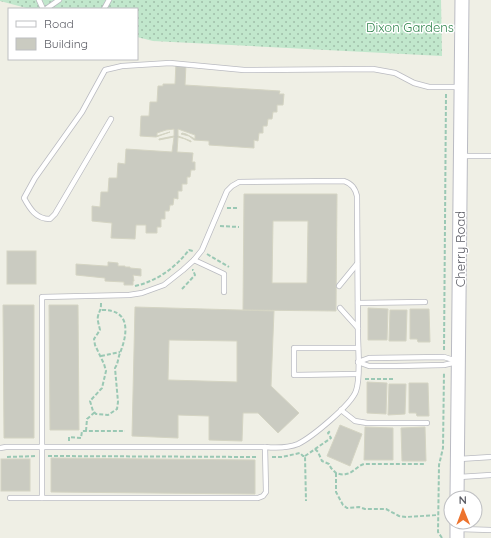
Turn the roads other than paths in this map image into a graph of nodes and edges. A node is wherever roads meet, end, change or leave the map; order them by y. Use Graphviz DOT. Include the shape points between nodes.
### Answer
graph roads {
  1 [pos="59,0"];
  2 [pos="462,0"];
  3 [pos="47,8"];
  4 [pos="461,87"];
  5 [pos="111,119"];
  6 [pos="461,156"];
  7 [pos="490,156"];
  8 [pos="194,260"];
  9 [pos="358,264"];
  10 [pos="339,286"];
  11 [pos="224,292"];
  12 [pos="425,302"];
  13 [pos="358,303"];
  14 [pos="340,308"];
  15 [pos="358,328"];
  16 [pos="358,348"];
  17 [pos="459,361"];
  18 [pos="358,362"];
  19 [pos="358,374"];
  20 [pos="341,410"];
  21 [pos="427,423"];
  22 [pos="42,447"];
  23 [pos="0,448"];
  24 [pos="265,448"];
  25 [pos="491,457"];
  26 [pos="457,459"];
  27 [pos="491,475"];
  28 [pos="457,478"];
  29 [pos="457,490"];
  30 [pos="10,498"];
  31 [pos="42,498"];
  1 -- 3 [label="lane"];
  2 -- 4 [label="main road, Cherry Road"];
  4 -- 5 [label="lane" via="429,87 414,83 395,73 373,69 244,70 170,62 105,70 82,112 35,178 24,198 33,213 46,219 55,214"];
  4 -- 6 [label="main road, Cherry Road"];
  6 -- 7 [label="lane"];
  6 -- 17 [label="main road, Cherry Road"];
  8 -- 9 [label="lane" via="200,252 226,191 239,182 344,181 356,189"];
  8 -- 11 [label="lane" via="224,274"];
  8 -- 22 [label="lane" via="164,285 142,294 42,297"];
  9 -- 10 [label="lane"];
  9 -- 13 [label="lane"];
  12 -- 13 [label="lane"];
  13 -- 15 [label="lane"];
  14 -- 15 [label="lane"];
  15 -- 16 [label="lane"];
  16 -- 18 [label="lane"];
  16 -- 19 [label="lane" via="294,348 294,375"];
  17 -- 18 [label="lane" via="444,357 369,358"];
  17 -- 18 [label="lane" via="444,365 369,366"];
  17 -- 26 [label="main road, Cherry Road"];
  18 -- 19 [label="lane"];
  19 -- 20 [label="lane" via="354,396"];
  20 -- 21 [label="lane" via="354,421 367,423"];
  20 -- 24 [label="lane" via="319,430 298,444"];
  22 -- 23 [label="lane"];
  22 -- 24 [label="lane"];
  22 -- 31 [label="lane"];
  24 -- 31 [label="lane" via="266,492 258,498"];
  25 -- 26 [label="lane"];
  26 -- 28 [label="main road, Cherry Road"];
  27 -- 28 [label="lane"];
  28 -- 29 [label="main road, Cherry Road"];
  30 -- 31 [label="lane"];
}
